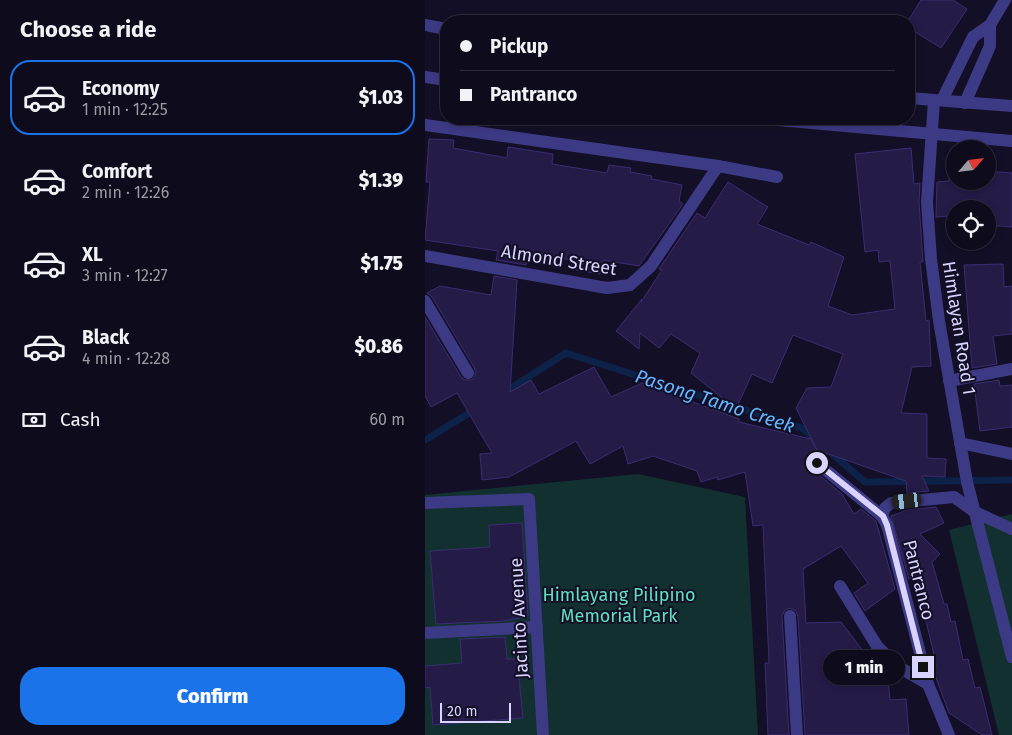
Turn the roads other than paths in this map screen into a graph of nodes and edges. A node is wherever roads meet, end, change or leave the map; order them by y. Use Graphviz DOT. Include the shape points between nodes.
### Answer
graph roads {
  1 [pos="1005,0"];
  2 [pos="425,25"];
  3 [pos="991,25"];
  4 [pos="440,28"];
  5 [pos="425,77"];
  6 [pos="440,79"];
  7 [pos="915,99"];
  8 [pos="938,101"];
  9 [pos="965,103"];
  10 [pos="1012,106"];
  11 [pos="425,125"];
  12 [pos="829,125"];
  13 [pos="932,135"];
  14 [pos="1012,141"];
  15 [pos="718,166"];
  16 [pos="777,177"];
  17 [pos="425,256"];
  18 [pos="425,301"];
  19 [pos="1012,369"];
  20 [pos="468,373"];
  21 [pos="949,381"];
  22 [pos="960,443"];
  23 [pos="1012,454"];
  24 [pos="817,463"];
  25 [pos="425,503"];
  26 [pos="975,512"];
  27 [pos="883,516"];
  28 [pos="1012,529"];
  29 [pos="840,586"];
  30 [pos="790,616"];
  31 [pos="537,627"];
  32 [pos="425,633"];
  33 [pos="1012,658"];
  34 [pos="928,684"];
  35 [pos="543,735"];
  36 [pos="797,735"];
  37 [pos="949,735"];
  1 -- 3 [label="street"];
  2 -- 4 [label="street"];
  3 -- 8 [label="street" via="973,37"];
  3 -- 9 [label="street" via="990,46"];
  5 -- 6 [label="street"];
  7 -- 8 [label="street"];
  8 -- 9 [label="street"];
  8 -- 13 [label="street, Himlayan Road 1"];
  9 -- 10 [label="street"];
  11 -- 15 [label="street"];
  12 -- 13 [label="street"];
  13 -- 14 [label="street"];
  13 -- 21 [label="street, Himlayan Road 1" via="927,202 931,259"];
  15 -- 16 [label="street"];
  15 -- 17 [label="street, Almond Street" via="651,266 630,285 607,288"];
  18 -- 20 [label="street"];
  19 -- 21 [label="street"];
  21 -- 22 [label="street, Himlayan Road 1"];
  22 -- 23 [label="street"];
  22 -- 26 [label="street, Himlayan Road 1"];
  24 -- 27 [label="street"];
  25 -- 31 [label="street, Jacinto Avenue" via="529,499"];
  26 -- 27 [label="street" via="954,497 938,497 891,503"];
  26 -- 28 [label="street"];
  26 -- 33 [label="street, Himlayan Road 1"];
  27 -- 34 [label="street, Pantranco"];
  29 -- 34 [label="street" via="877,646 897,666"];
  30 -- 36 [label="street"];
  31 -- 32 [label="street"];
  31 -- 35 [label="street, Jacinto Avenue"];
  34 -- 37 [label="street, Pantranco"];
}
